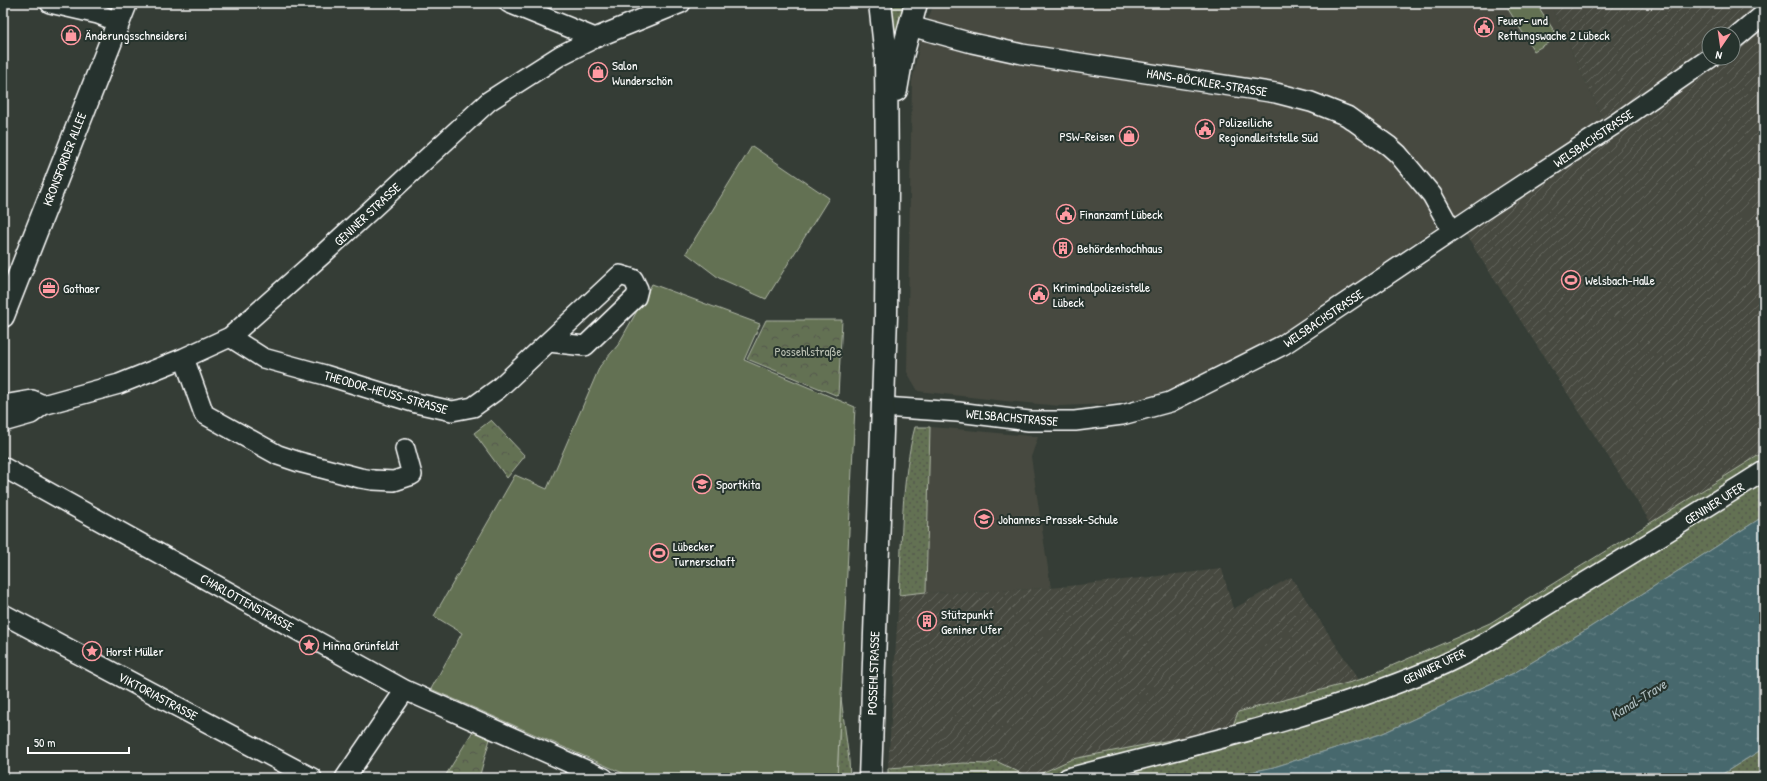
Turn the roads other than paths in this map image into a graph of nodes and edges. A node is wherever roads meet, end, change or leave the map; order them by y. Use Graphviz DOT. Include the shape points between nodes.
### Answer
graph roads {
  1 [pos="50,3"];
  2 [pos="509,3"];
  3 [pos="681,3"];
  4 [pos="880,3"];
  5 [pos="916,3"];
  6 [pos="122,13"];
  7 [pos="1764,14"];
  8 [pos="910,24"];
  9 [pos="1741,33"];
  10 [pos="595,38"];
  11 [pos="1701,64"];
  12 [pos="887,185"];
  13 [pos="1452,231"];
  14 [pos="3,316"];
  15 [pos="230,337"];
  16 [pos="549,342"];
  17 [pos="184,358"];
  18 [pos="3,405"];
  19 [pos="43,405"];
  20 [pos="883,407"];
  21 [pos="3,422"];
  22 [pos="405,449"];
  23 [pos="3,467"];
  24 [pos="1764,471"];
  25 [pos="3,614"];
  26 [pos="405,690"];
  27 [pos="312,778"];
  28 [pos="345,778"];
  29 [pos="604,778"];
  30 [pos="870,778"];
  31 [pos="1068,778"];
  1 -- 6 [label="street" via="98,14"];
  2 -- 10 [label="street"];
  3 -- 10 [label="street, GENINER STRASSE"];
  4 -- 12 [label="main road, POSSEHLSTRASSE" via="886,56"];
  5 -- 8 [label="main road, POSSEHLSTRASSE"];
  6 -- 14 [label="main road, KRONSFORDER ALLEE"];
  7 -- 9 [label="street"];
  8 -- 12 [label="main road, POSSEHLSTRASSE" via="898,78"];
  8 -- 13 [label="street, HANS-BÖCKLER-STRASSE" via="972,43 1022,54 1276,93 1311,102 1348,116 1398,154 1432,195"];
  10 -- 15 [label="street, GENINER STRASSE" via="560,55 489,100"];
  11 -- 13 [label="street, WELSBACHSTRASSE"];
  12 -- 20 [label="main road, POSSEHLSTRASSE"];
  13 -- 20 [label="street, WELSBACHSTRASSE" via="1283,346 1170,402 1122,415 1075,421 1029,421 958,412"];
  15 -- 16 [label="street, THEODOR-HEUSS-STRASSE" via="263,358 325,374 416,403 452,411 473,407 498,389"];
  15 -- 17 [label="street, GENINER STRASSE"];
  17 -- 19 [label="street, GENINER STRASSE" via="119,384"];
  17 -- 22 [label="street" via="204,414 278,455 360,478 394,481 412,475"];
  18 -- 19 [label="street, GENINER STRASSE" via="32,400"];
  19 -- 21 [label="street, GENINER STRASSE" via="31,414"];
  20 -- 30 [label="main road, POSSEHLSTRASSE"];
  23 -- 26 [label="street, CHARLOTTENSTRASSE"];
  24 -- 31 [label="street, GENINER UFER" via="1510,628 1435,668 1347,702 1249,731"];
  25 -- 27 [label="street, VIKTORIASTRASSE"];
  26 -- 28 [label="street"];
  26 -- 29 [label="street, CHARLOTTENSTRASSE"];
}
